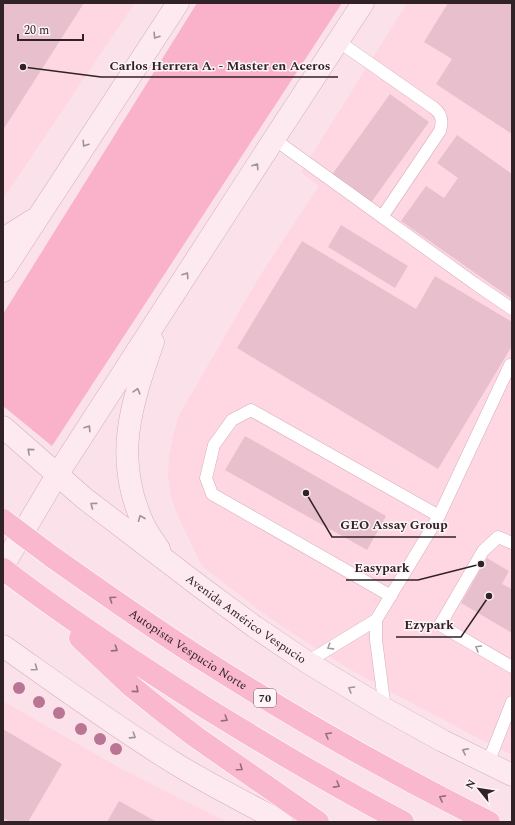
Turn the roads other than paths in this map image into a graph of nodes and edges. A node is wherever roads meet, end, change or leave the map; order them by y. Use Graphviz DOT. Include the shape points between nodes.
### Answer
graph roads {
  1 [pos="178,3"];
  2 [pos="363,3"];
  3 [pos="338,42"];
  4 [pos="274,139"];
  5 [pos="37,217"];
  6 [pos="382,217"];
  7 [pos="3,239"];
  8 [pos="3,270"];
  9 [pos="164,308"];
  10 [pos="512,310"];
  11 [pos="510,365"];
  12 [pos="3,427"];
  13 [pos="57,475"];
  14 [pos="439,516"];
  15 [pos="3,520"];
  16 [pos="512,544"];
  17 [pos="169,563"];
  18 [pos="3,566"];
  19 [pos="3,569"];
  20 [pos="391,596"];
  21 [pos="48,603"];
  22 [pos="376,620"];
  23 [pos="3,646"];
  24 [pos="307,662"];
  25 [pos="512,667"];
  26 [pos="512,702"];
  27 [pos="385,709"];
  28 [pos="488,763"];
  29 [pos="512,775"];
  30 [pos="282,822"];
  31 [pos="318,822"];
  32 [pos="403,822"];
  33 [pos="489,822"];
  1 -- 5 [label="street, one-way"];
  2 -- 3 [label="street"];
  3 -- 4 [label="street"];
  3 -- 6 [label="lane" via="434,108 442,120 440,131"];
  4 -- 6 [label="lane"];
  9 -- 4 [label="street, one-way"];
  5 -- 7 [label="street"];
  5 -- 8 [label="street"];
  6 -- 10 [label="lane"];
  13 -- 9 [label="street, one-way"];
  17 -- 9 [label="street, one-way" via="143,523 134,500 127,468 129,422 135,395"];
  11 -- 14 [label="lane"];
  13 -- 12 [label="street, Avenida Américo Vespucio, one-way"];
  17 -- 13 [label="street, Avenida Américo Vespucio, one-way"];
  13 -- 18 [label="street"];
  14 -- 20 [label="lane"];
  14 -- 20 [label="lane" via="251,410 232,420 214,445 206,478 212,494"];
  33 -- 15 [label="highway, Autopista Vespucio Norte / 70, one-way, bridge" via="364,756 197,656"];
  25 -- 16 [label="lane, one-way" via="440,625 483,551 498,538"];
  17 -- 24 [label="street, Avenida Américo Vespucio"];
  19 -- 21 [label="highway"];
  20 -- 22 [label="lane"];
  21 -- 31 [label="highway, one-way" via="79,637 131,686 196,737"];
  21 -- 32 [label="highway, one-way" via="168,684 245,732"];
  22 -- 24 [label="lane, one-way"];
  22 -- 27 [label="lane" via="376,640"];
  23 -- 30 [label="street, one-way" via="176,764"];
  27 -- 24 [label="street, Avenida Américo Vespucio, one-way"];
  26 -- 28 [label="lane"];
  28 -- 27 [label="street, Avenida Américo Vespucio, one-way"];
  28 -- 29 [label="street, Avenida Américo Vespucio"];
}
